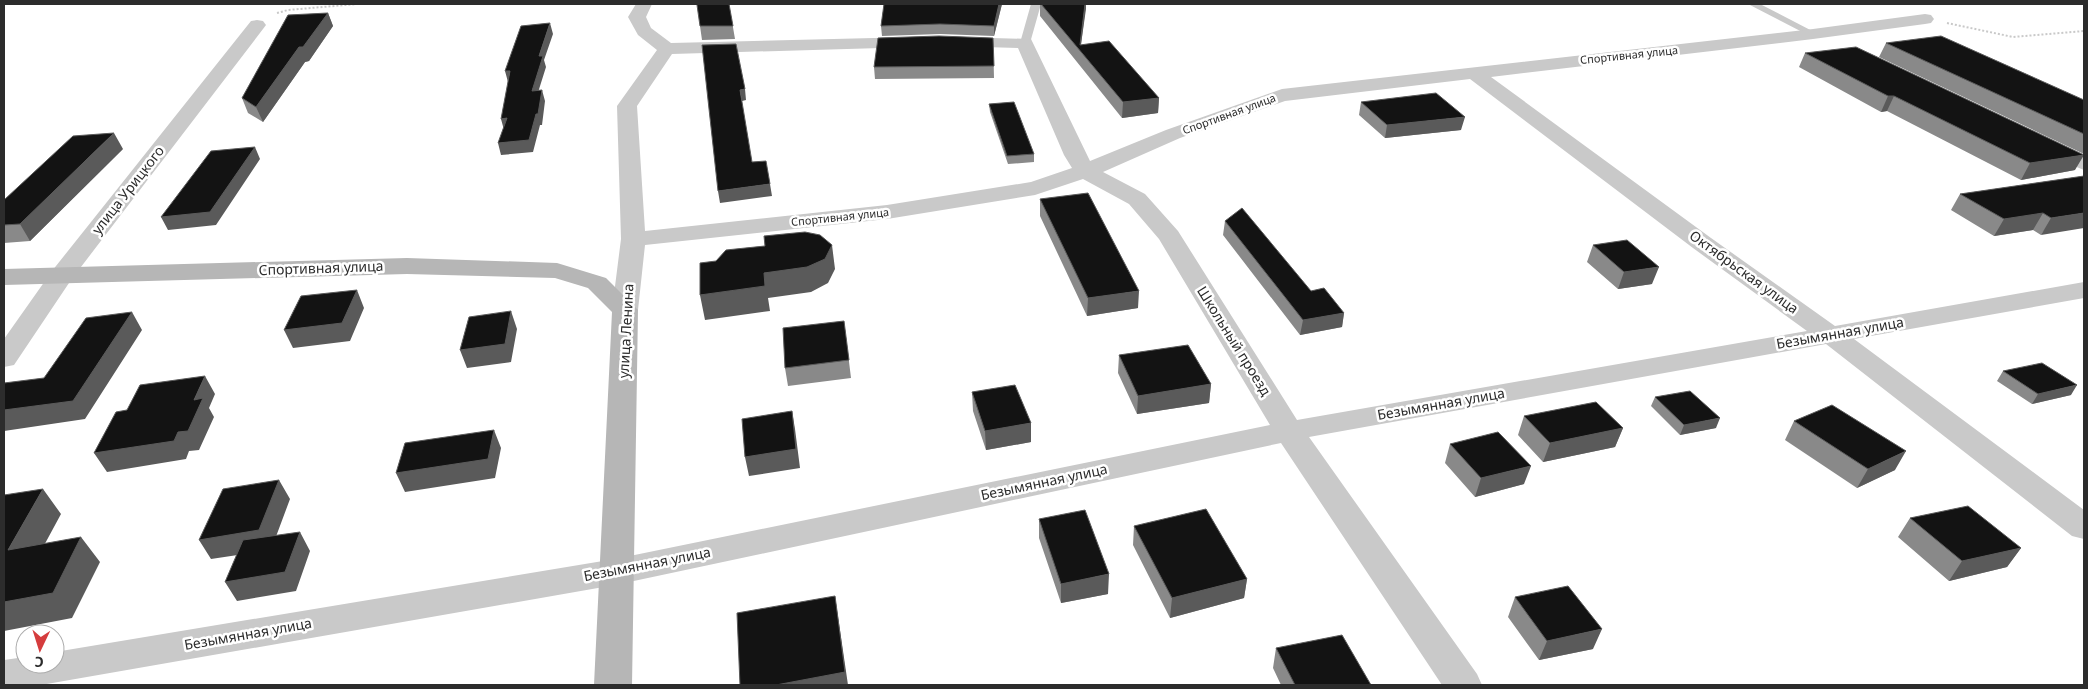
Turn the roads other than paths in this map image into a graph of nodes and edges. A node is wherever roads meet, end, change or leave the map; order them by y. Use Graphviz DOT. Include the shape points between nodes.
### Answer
graph roads {
  1 [pos="644,4"];
  2 [pos="1036,4"];
  3 [pos="1753,4"];
  4 [pos="1925,19"];
  5 [pos="258,25"];
  6 [pos="1813,34"];
  7 [pos="1025,43"];
  8 [pos="1839,47"];
  9 [pos="667,49"];
  10 [pos="1474,73"];
  11 [pos="2032,139"];
  12 [pos="2084,164"];
  13 [pos="1085,171"];
  14 [pos="633,239"];
  15 [pos="61,276"];
  16 [pos="4,277"];
  17 [pos="2084,290"];
  18 [pos="625,310"];
  19 [pos="1831,335"];
  20 [pos="4,359"];
  21 [pos="1290,431"];
  22 [pos="2084,527"];
  23 [pos="615,572"];
  24 [pos="4,676"];
  25 [pos="613,685"];
  26 [pos="1463,685"];
  1 -- 9 [label="street" via="637,17 644,31"];
  2 -- 7 [label="lane"];
  3 -- 6 [label="lane"];
  4 -- 6 [label="street, Спортивная улица"];
  5 -- 15 [label="street, улица Урицкого"];
  6 -- 8 [label="street"];
  6 -- 10 [label="street, Спортивная улица"];
  7 -- 9 [label="street" via="935,42"];
  7 -- 13 [label="street"];
  9 -- 14 [label="street, улица Ленина" via="627,106"];
  10 -- 13 [label="street, Спортивная улица" via="1282,95 1173,134"];
  10 -- 19 [label="street, Октябрьская улица"];
  11 -- 12 [label="street"];
  13 -- 14 [label="street, Спортивная улица" via="1035,188 887,212"];
  13 -- 21 [label="street, Школьный проезд" via="1136,198 1169,236"];
  14 -- 18 [label="street, улица Ленина"];
  15 -- 16 [label="street, Спортивная улица"];
  15 -- 18 [label="street, Спортивная улица" via="407,266 556,271 596,283"];
  15 -- 20 [label="street, улица Урицкого"];
  17 -- 19 [label="street, Безымянная улица"];
  18 -- 23 [label="street, улица Ленина"];
  19 -- 21 [label="street, Безымянная улица"];
  19 -- 22 [label="street, Октябрьская улица"];
  21 -- 23 [label="street, Безымянная улица"];
  21 -- 26 [label="street, Школьный проезд"];
  23 -- 24 [label="street, Безымянная улица"];
  23 -- 25 [label="street, улица Ленина"];
}
